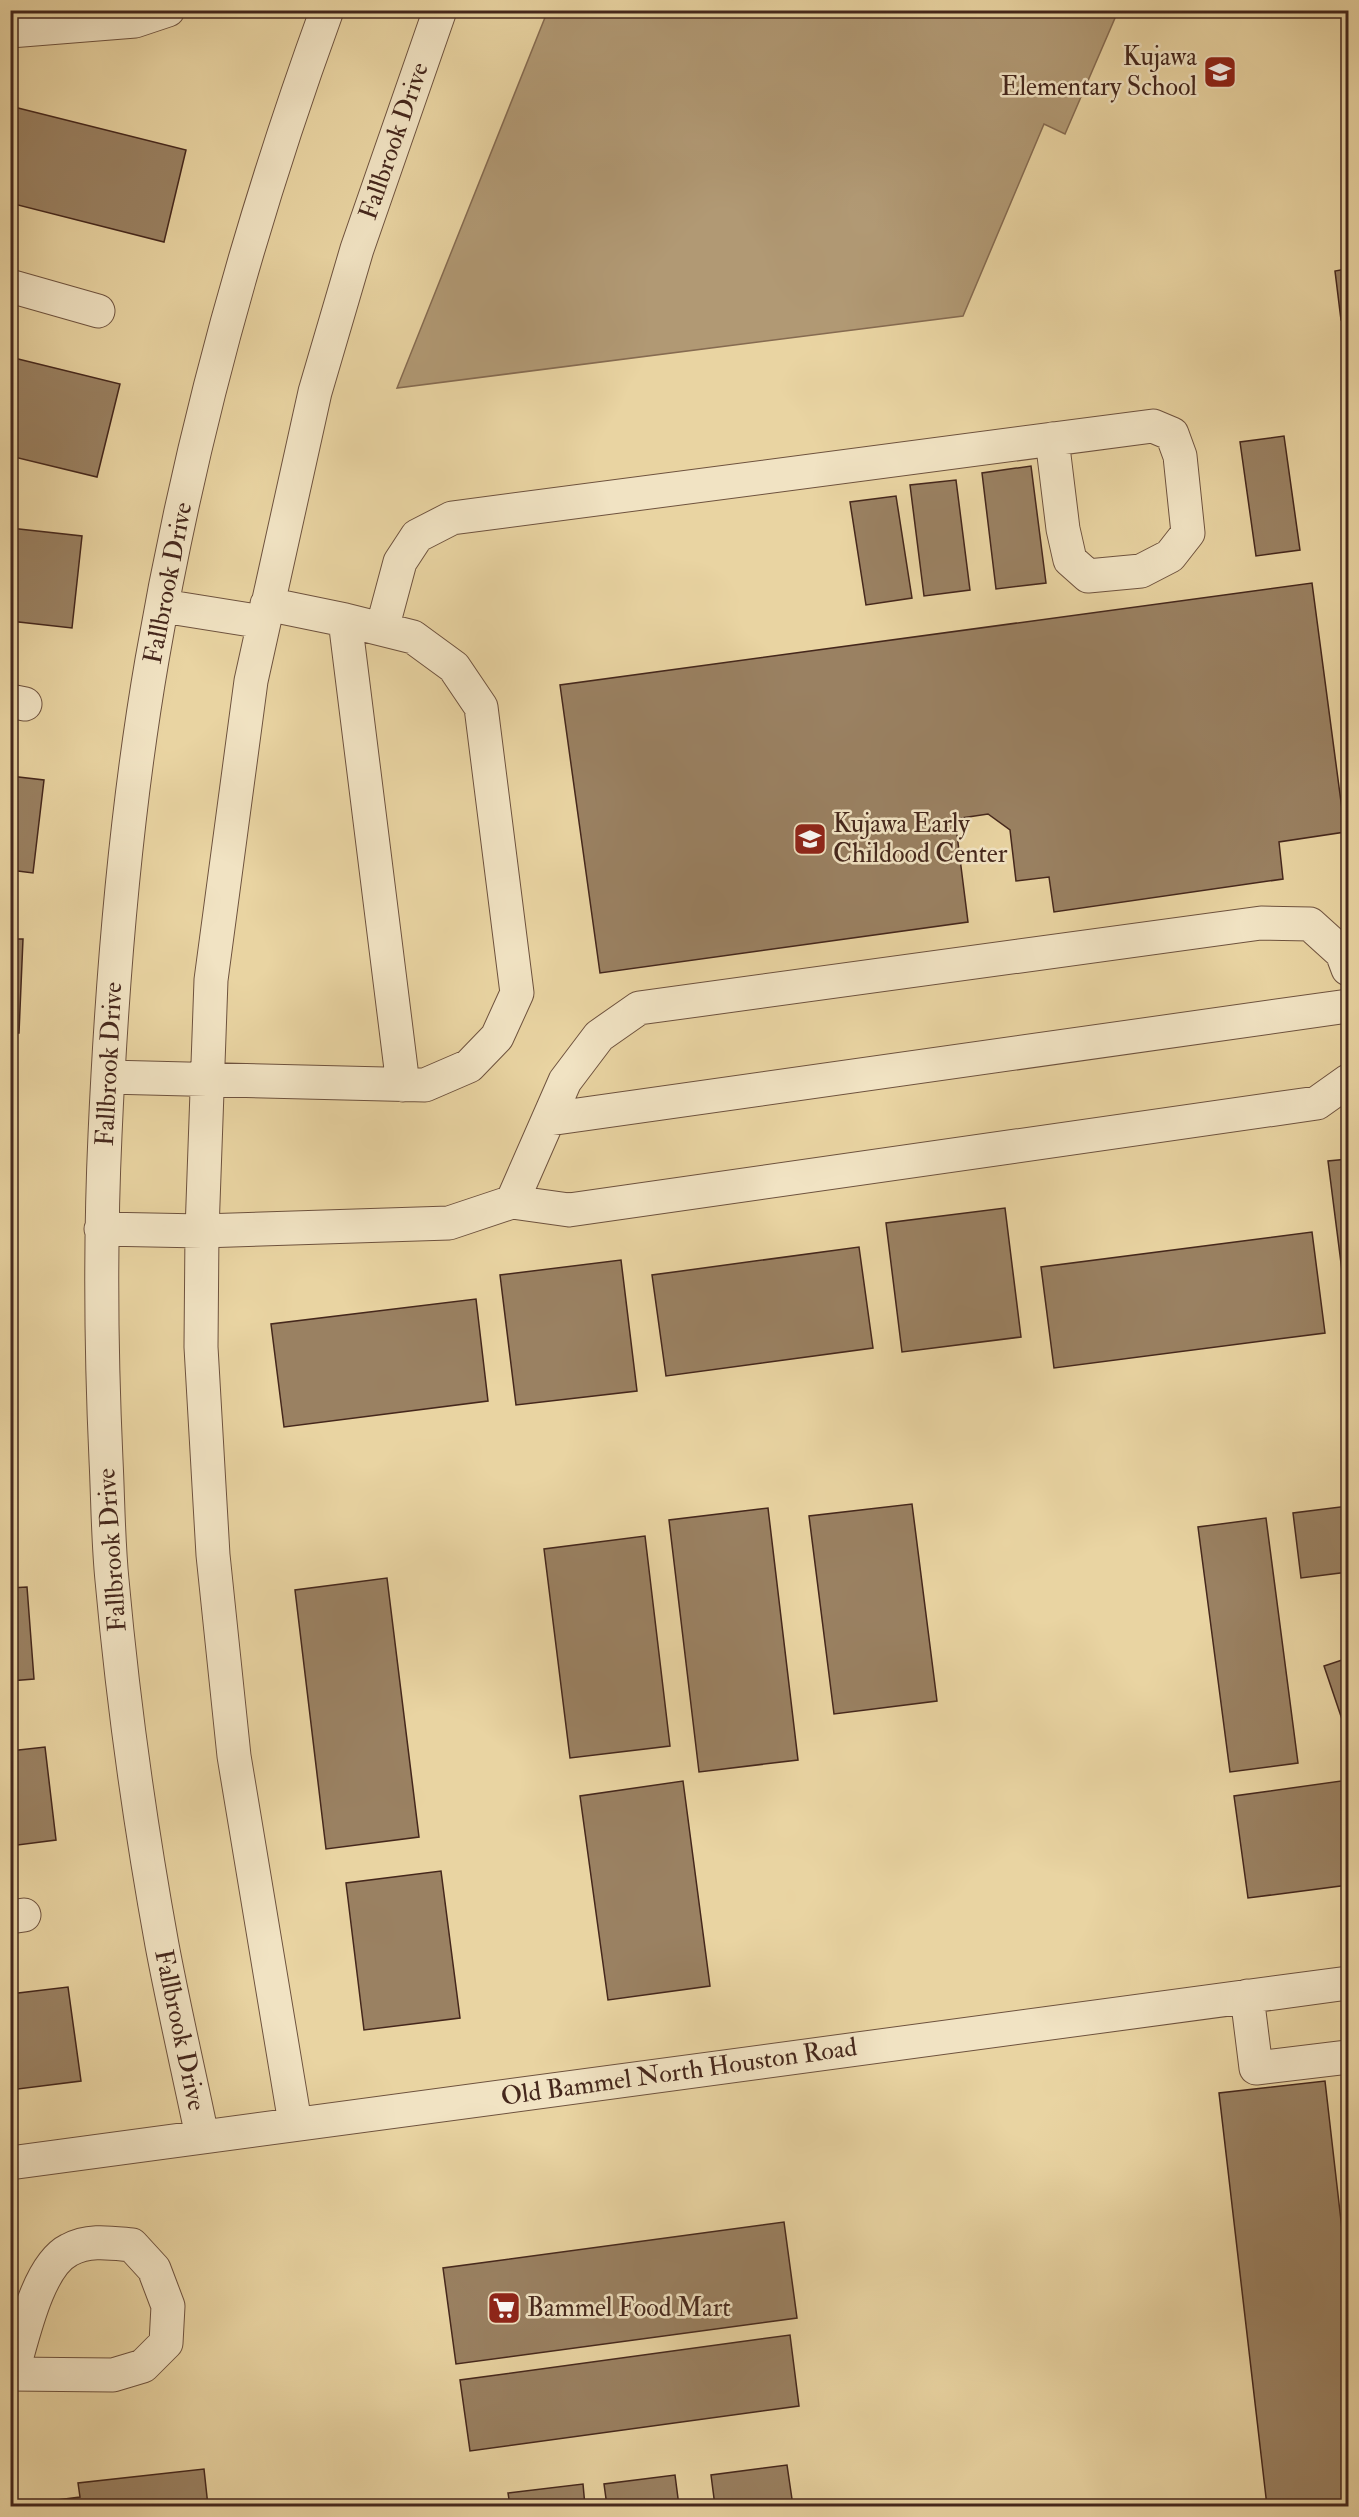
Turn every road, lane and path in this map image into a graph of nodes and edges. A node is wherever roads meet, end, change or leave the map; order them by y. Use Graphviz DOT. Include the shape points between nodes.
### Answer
graph roads {
  1 [pos="168,10"];
  2 [pos="327,10"];
  3 [pos="440,10"];
  4 [pos="10,31"];
  5 [pos="10,286"];
  6 [pos="98,311"];
  7 [pos="1052,439"];
  8 [pos="163,606"];
  9 [pos="265,613"];
  10 [pos="345,620"];
  11 [pos="382,629"];
  12 [pos="1348,969"];
  13 [pos="1348,1006"];
  14 [pos="108,1077"];
  15 [pos="206,1079"];
  16 [pos="1348,1081"];
  17 [pos="403,1085"];
  18 [pos="549,1119"];
  19 [pos="512,1202"];
  20 [pos="101,1229"];
  21 [pos="202,1231"];
  22 [pos="1348,1983"];
  23 [pos="1247,1996"];
  24 [pos="1348,2057"];
  25 [pos="295,2123"];
  26 [pos="202,2136"];
  27 [pos="10,2163"];
  28 [pos="11,2374"];
  1 -- 4 [label="street" via="135,21"];
  2 -- 8 [label="street, Fallbrook Drive" via="257,216 218,359"];
  3 -- 9 [label="street, Fallbrook Drive" via="357,249 315,392"];
  5 -- 6 [label="street"];
  7 -- 7 [label="street" via="1153,426 1172,434 1180,456 1188,532 1170,556 1141,571 1089,576 1070,560"];
  7 -- 11 [label="street" via="452,518 417,536 400,562"];
  8 -- 9 [label="street"];
  8 -- 14 [label="street, Fallbrook Drive" via="131,807"];
  9 -- 10 [label="street"];
  9 -- 15 [label="street, Fallbrook Drive" via="251,681 215,947"];
  10 -- 11 [label="street"];
  10 -- 17 [label="street"];
  11 -- 17 [label="street" via="414,637 454,667 481,707 517,993 496,1037 470,1066 425,1085"];
  12 -- 18 [label="street" via="1342,953 1310,924 1260,923 639,1008 599,1036 565,1081"];
  13 -- 18 [label="street"];
  14 -- 15 [label="street"];
  14 -- 20 [label="street, Fallbrook Drive"];
  15 -- 17 [label="street"];
  15 -- 21 [label="street, Fallbrook Drive"];
  16 -- 19 [label="street" via="1317,1103 1305,1105 569,1210"];
  18 -- 19 [label="street"];
  19 -- 21 [label="street" via="449,1222"];
  20 -- 21 [label="street"];
  20 -- 26 [label="street, Fallbrook Drive" via="101,1346 111,1573 129,1738 162,1947"];
  21 -- 25 [label="street, Fallbrook Drive" via="201,1347 213,1555 233,1744"];
  22 -- 23 [label="street, Old Bammel North Houston Road"];
  23 -- 24 [label="street" via="1256,2068"];
  23 -- 25 [label="street, Old Bammel North Houston Road"];
  25 -- 26 [label="street, Old Bammel North Houston Road"];
  26 -- 27 [label="street, Old Bammel North Houston Road"];
  28 -- 28 [label="street" via="113,2375 143,2366 166,2343 168,2306 154,2269 132,2245 98,2241 67,2250 44,2275"];
}
